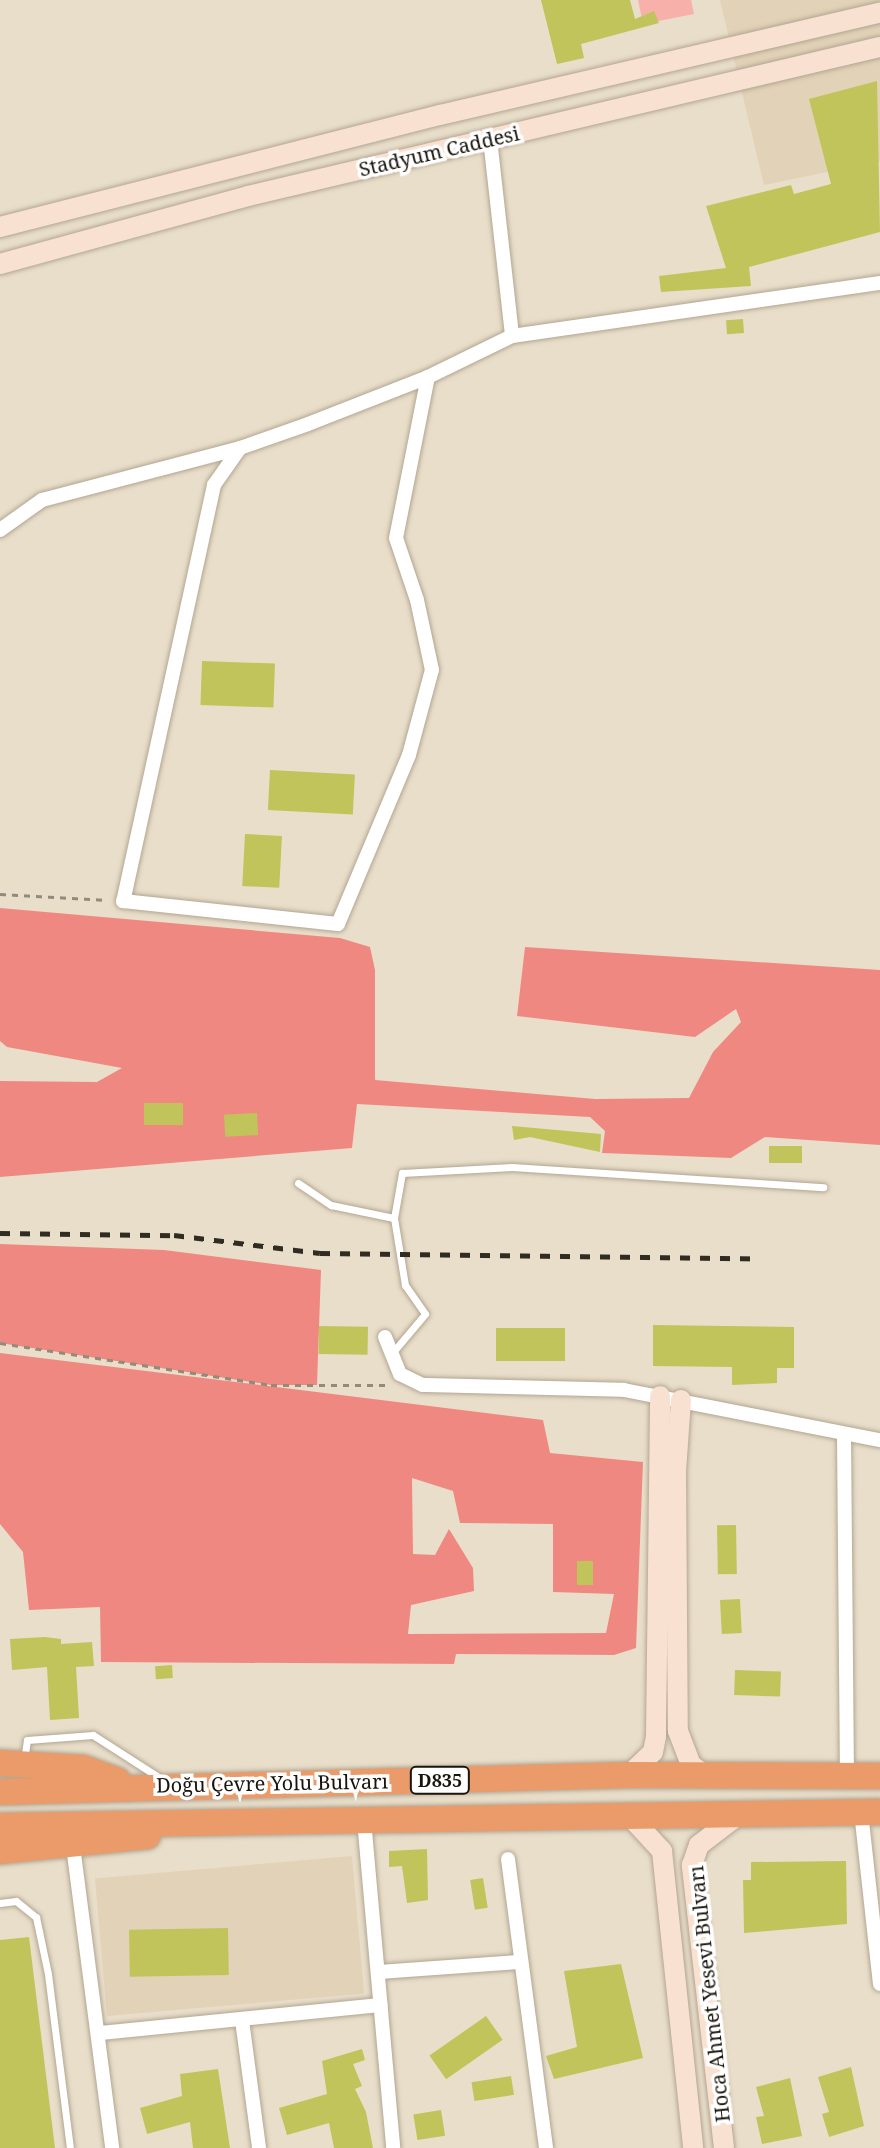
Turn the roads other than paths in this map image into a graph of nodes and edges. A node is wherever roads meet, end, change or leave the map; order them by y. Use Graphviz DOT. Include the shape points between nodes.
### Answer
graph roads {
  1 [pos="880,13"];
  2 [pos="880,47"];
  3 [pos="490,139"];
  4 [pos="0,227"];
  5 [pos="0,264"];
  6 [pos="880,283"];
  7 [pos="512,336"];
  8 [pos="428,377"];
  9 [pos="240,448"];
  10 [pos="0,530"];
  11 [pos="298,1183"];
  12 [pos="823,1187"];
  13 [pos="394,1218"];
  14 [pos="385,1337"];
  15 [pos="389,1356"];
  16 [pos="660,1396"];
  17 [pos="681,1400"];
  18 [pos="844,1434"];
  19 [pos="880,1440"];
  20 [pos="12,1763"];
  21 [pos="704,1774"];
  22 [pos="629,1775"];
  23 [pos="847,1776"];
  24 [pos="880,1776"];
  25 [pos="128,1786"];
  26 [pos="172,1786"];
  27 [pos="0,1792"];
  28 [pos="870,1812"];
  29 [pos="627,1813"];
  30 [pos="741,1813"];
  31 [pos="364,1820"];
  32 [pos="177,1823"];
  33 [pos="0,1826"];
  34 [pos="73,1846"];
  35 [pos="0,1851"];
  36 [pos="508,1859"];
  37 [pos="0,1903"];
  38 [pos="519,1962"];
  39 [pos="379,1972"];
  40 [pos="880,1975"];
  41 [pos="381,2005"];
  42 [pos="242,2020"];
  43 [pos="100,2033"];
  44 [pos="70,2148"];
  45 [pos="112,2148"];
  46 [pos="259,2148"];
  47 [pos="393,2148"];
  48 [pos="546,2148"];
  49 [pos="693,2148"];
  50 [pos="724,2148"];
  1 -- 4 [label="main road, Stadyum Caddesi" via="440,115"];
  2 -- 3 [label="main road, Stadyum Caddesi"];
  3 -- 5 [label="main road, Stadyum Caddesi" via="248,196"];
  3 -- 7 [label="street"];
  6 -- 7 [label="street"];
  7 -- 8 [label="street"];
  8 -- 9 [label="street"];
  8 -- 9 [label="street" via="396,538 432,670 409,755 338,924 123,901 214,485"];
  9 -- 10 [label="street" via="42,500"];
  11 -- 13 [label="lane" via="331,1205"];
  12 -- 13 [label="lane" via="512,1167 402,1173"];
  13 -- 15 [label="lane" via="405,1285 425,1314"];
  14 -- 15 [label="street"];
  15 -- 16 [label="street" via="400,1374 423,1385 624,1390"];
  16 -- 17 [label="street"];
  16 -- 22 [label="main road" via="656,1736 653,1752"];
  17 -- 18 [label="street"];
  17 -- 21 [label="main road" via="676,1472 678,1731 691,1765"];
  18 -- 19 [label="street"];
  18 -- 23 [label="street"];
  20 -- 25 [label="highway" via="83,1768"];
  20 -- 26 [label="lane" via="27,1740 93,1735"];
  21 -- 22 [label="highway, Doğu Çevre Yolu Bulvarı / D835"];
  21 -- 23 [label="highway, Doğu Çevre Yolu Bulvarı / D835"];
  22 -- 26 [label="highway, Doğu Çevre Yolu Bulvarı / D835"];
  23 -- 24 [label="highway, Doğu Çevre Yolu Bulvarı / D835"];
  25 -- 26 [label="highway, Doğu Çevre Yolu Bulvarı / D835"];
  25 -- 27 [label="highway, Doğu Çevre Yolu Bulvarı / D835"];
  28 -- 30 [label="highway, Doğu Çevre Yolu Bulvarı / D835"];
  28 -- 40 [label="street"];
  29 -- 30 [label="highway, Doğu Çevre Yolu Bulvarı / D835"];
  29 -- 31 [label="highway, Doğu Çevre Yolu Bulvarı / D835"];
  29 -- 49 [label="main road, Hoca Ahmet Yesevi Bulvarı" via="662,1851"];
  30 -- 50 [label="main road, Hoca Ahmet Yesevi Bulvarı" via="699,1845 692,1865"];
  31 -- 32 [label="highway, Doğu Çevre Yolu Bulvarı / D835"];
  31 -- 39 [label="street"];
  32 -- 33 [label="highway, Doğu Çevre Yolu Bulvarı / D835"];
  32 -- 34 [label="highway" via="131,1840"];
  34 -- 35 [label="highway"];
  34 -- 43 [label="street"];
  36 -- 38 [label="street"];
  37 -- 44 [label="lane" via="16,1901 36,1917"];
  38 -- 39 [label="street"];
  38 -- 48 [label="street"];
  39 -- 41 [label="street"];
  41 -- 42 [label="street"];
  41 -- 47 [label="street"];
  42 -- 43 [label="street"];
  42 -- 46 [label="street"];
  43 -- 45 [label="street"];
}
